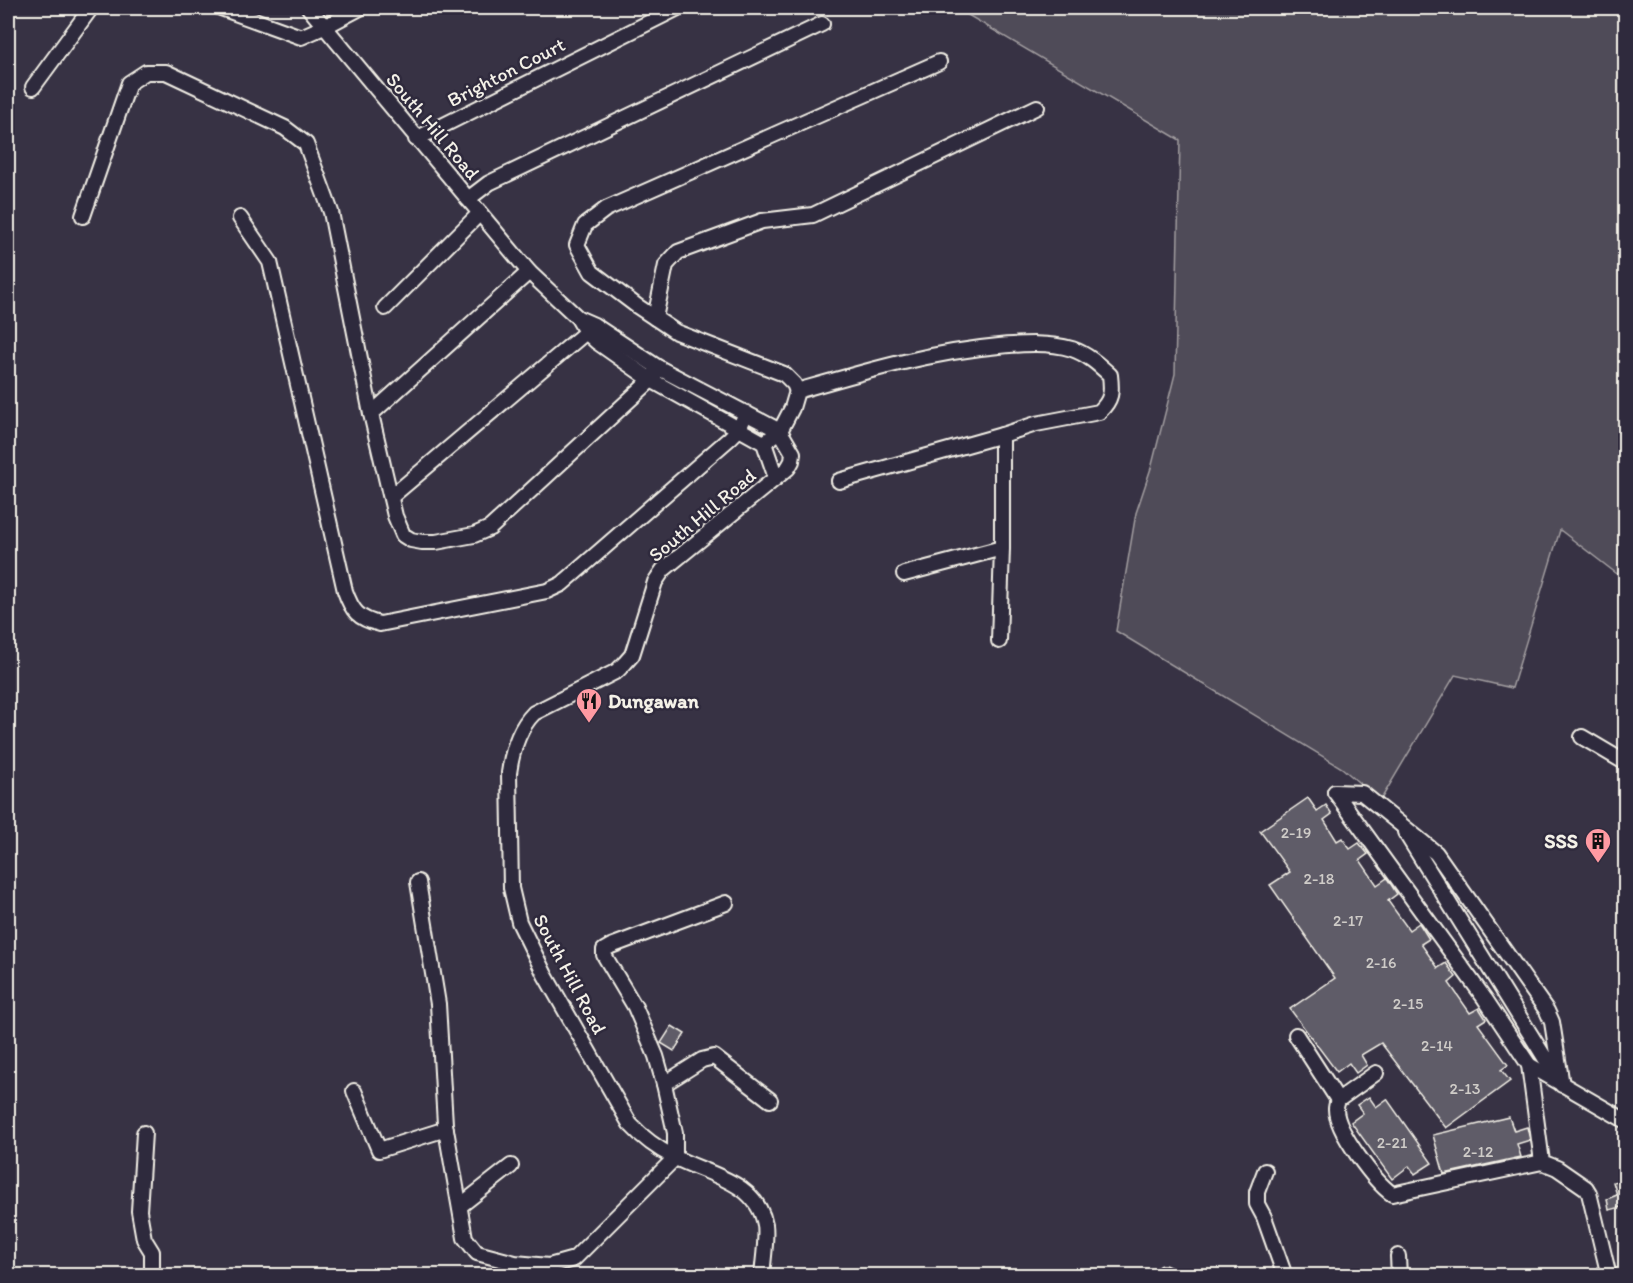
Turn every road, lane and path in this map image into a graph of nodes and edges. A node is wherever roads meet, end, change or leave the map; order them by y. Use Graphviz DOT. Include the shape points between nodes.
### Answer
graph roads {
  1 [pos="91,8"];
  2 [pos="221,8"];
  3 [pos="309,8"];
  4 [pos="360,8"];
  5 [pos="678,8"];
  6 [pos="822,24"];
  7 [pos="326,26"];
  8 [pos="939,62"];
  9 [pos="33,87"];
  10 [pos="1037,107"];
  11 [pos="417,138"];
  12 [pos="468,200"];
  13 [pos="480,213"];
  14 [pos="83,216"];
  15 [pos="240,218"];
  16 [pos="529,272"];
  17 [pos="385,308"];
  18 [pos="655,318"];
  19 [pos="590,328"];
  20 [pos="659,368"];
  21 [pos="651,380"];
  22 [pos="797,391"];
  23 [pos="370,414"];
  24 [pos="746,414"];
  25 [pos="739,429"];
  26 [pos="780,431"];
  27 [pos="1002,435"];
  28 [pos="764,443"];
  29 [pos="776,478"];
  30 [pos="839,481"];
  31 [pos="391,497"];
  32 [pos="1002,549"];
  33 [pos="904,574"];
  34 [pos="999,641"];
  35 [pos="1582,737"];
  36 [pos="1626,763"];
  37 [pos="1400,823"];
  38 [pos="418,882"];
  39 [pos="726,903"];
  40 [pos="1296,1035"];
  41 [pos="1529,1065"];
  42 [pos="1376,1073"];
  43 [pos="664,1084"];
  44 [pos="1562,1085"];
  45 [pos="354,1091"];
  46 [pos="770,1100"];
  47 [pos="1338,1100"];
  48 [pos="1626,1121"];
  49 [pos="446,1130"];
  50 [pos="144,1133"];
  51 [pos="675,1158"];
  52 [pos="1542,1162"];
  53 [pos="511,1166"];
  54 [pos="1265,1171"];
  55 [pos="459,1206"];
  56 [pos="1398,1256"];
  57 [pos="152,1275"];
  58 [pos="762,1275"];
  59 [pos="1163,1275"];
  60 [pos="1170,1275"];
  61 [pos="1285,1275"];
  62 [pos="1399,1275"];
  63 [pos="1609,1275"];
  1 -- 9 [label="street"];
  2 -- 7 [label="street" via="301,37"];
  3 -- 7 [label="street, South Hill Road"];
  4 -- 7 [label="street"];
  5 -- 11 [label="street, Brighton Court"];
  6 -- 12 [label="street" via="489,183"];
  7 -- 11 [label="street, South Hill Road"];
  8 -- 18 [label="street" via="606,209 585,225 577,245 592,272"];
  10 -- 18 [label="street" via="813,215 762,221 678,252 666,265"];
  11 -- 12 [label="street, South Hill Road"];
  12 -- 13 [label="street, South Hill Road"];
  13 -- 16 [label="street, South Hill Road"];
  13 -- 17 [label="street"];
  14 -- 23 [label="street" via="129,83 146,72 166,72 285,128 306,144 331,212"];
  15 -- 25 [label="street" via="270,262 345,591 358,615 367,621 380,624 554,588"];
  16 -- 19 [label="street, South Hill Road"];
  16 -- 23 [label="street"];
  18 -- 22 [label="street" via="676,332 784,374"];
  19 -- 20 [label="street, South Hill Road"];
  19 -- 21 [label="street, South Hill Road" via="597,342"];
  19 -- 31 [label="street"];
  20 -- 21 [label="street"];
  20 -- 24 [label="street, South Hill Road"];
  21 -- 25 [label="street, South Hill Road"];
  21 -- 31 [label="street" via="482,532 436,542 411,540 398,526"];
  22 -- 26 [label="street"];
  22 -- 27 [label="street" via="968,349 1023,344 1072,349 1110,375 1110,397 1099,412"];
  23 -- 31 [label="street"];
  24 -- 25 [label="street"];
  24 -- 26 [label="street, South Hill Road"];
  25 -- 28 [label="street, South Hill Road"];
  26 -- 28 [label="street"];
  26 -- 29 [label="street, South Hill Road" via="793,453 788,468"];
  27 -- 30 [label="street"];
  27 -- 32 [label="street"];
  28 -- 29 [label="street, South Hill Road"];
  29 -- 51 [label="street, South Hill Road" via="663,570 626,663 534,713 523,727 511,756 509,865 519,922 630,1124"];
  32 -- 33 [label="street"];
  32 -- 34 [label="street"];
  35 -- 36 [label="street"];
  37 -- 41 [label="street" via="1362,793 1335,792"];
  37 -- 44 [label="street"];
  37 -- 44 [label="street" via="1436,853 1547,1011"];
  38 -- 49 [label="street" via="438,1004"];
  39 -- 43 [label="street" via="604,950 635,1007"];
  40 -- 47 [label="street"];
  41 -- 44 [label="street"];
  41 -- 52 [label="street"];
  42 -- 47 [label="street"];
  43 -- 46 [label="street" via="702,1060 714,1057"];
  43 -- 51 [label="street" via="675,1133"];
  44 -- 48 [label="street"];
  45 -- 49 [label="street" via="379,1150"];
  47 -- 52 [label="street" via="1336,1109 1343,1131 1375,1179 1392,1194"];
  49 -- 55 [label="street"];
  50 -- 57 [label="street" via="139,1211 144,1239 152,1252"];
  51 -- 55 [label="street" via="574,1259 549,1266 515,1263 477,1253 465,1238"];
  51 -- 58 [label="street, South Hill Road" via="739,1185 758,1204 765,1227"];
  52 -- 63 [label="street" via="1557,1168 1589,1193"];
  53 -- 55 [label="street"];
  54 -- 61 [label="street" via="1257,1204"];
  56 -- 62 [label="street"];
  59 -- 60 [label="street"];
}
